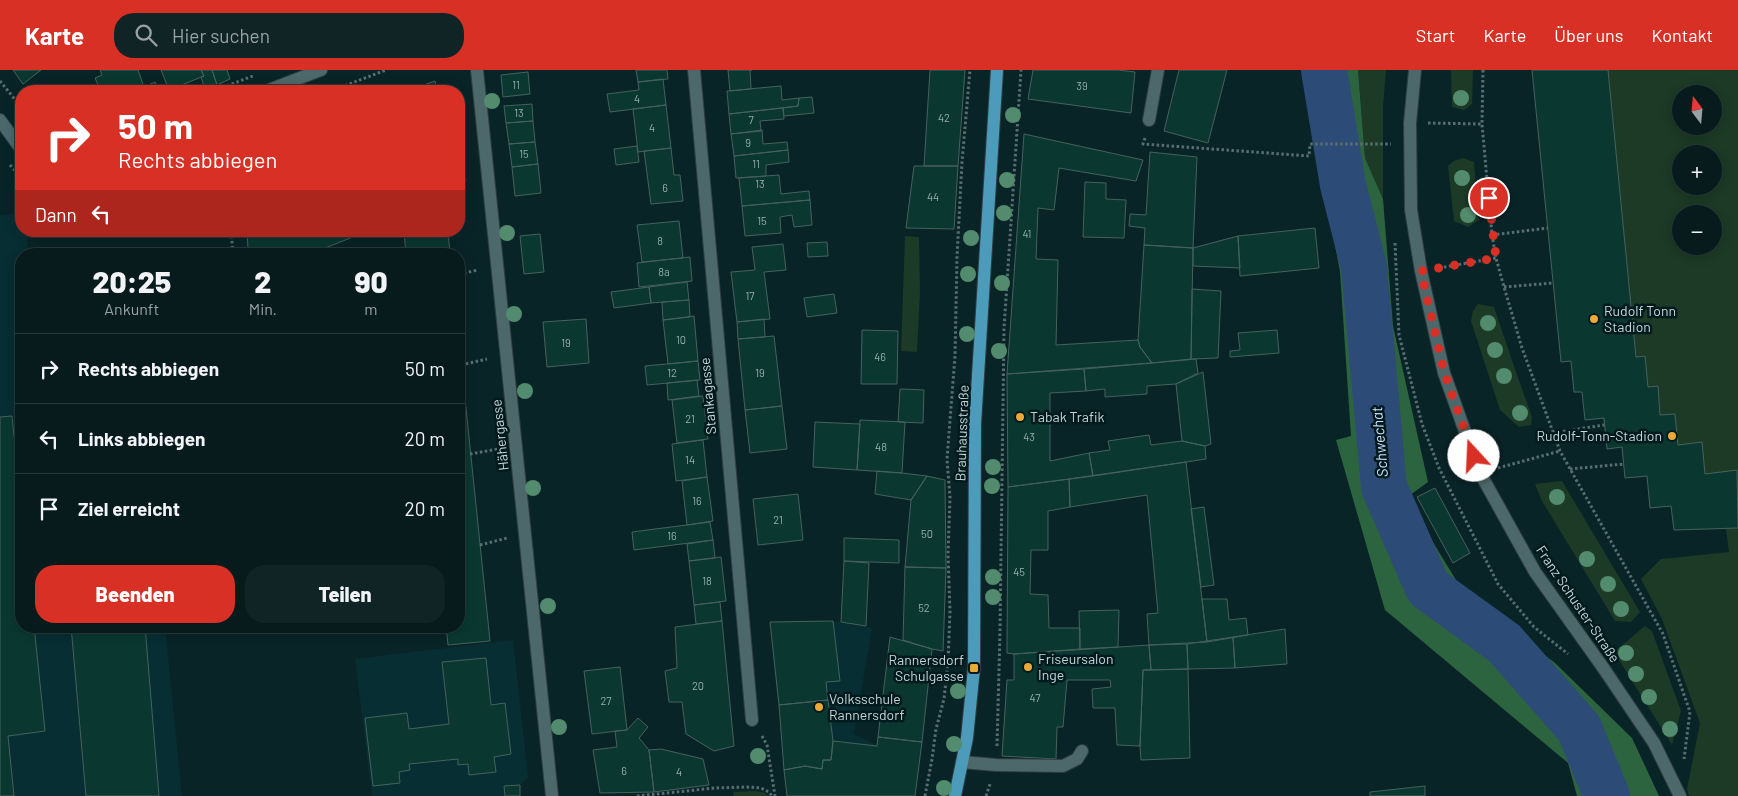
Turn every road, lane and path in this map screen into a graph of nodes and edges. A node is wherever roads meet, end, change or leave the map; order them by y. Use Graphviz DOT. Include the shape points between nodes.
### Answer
graph roads {
  1 [pos="321,70"];
  2 [pos="386,70"];
  3 [pos="477,70"];
  4 [pos="694,70"];
  5 [pos="970,70"];
  6 [pos="997,70"];
  7 [pos="1021,70"];
  8 [pos="1158,70"];
  9 [pos="1415,70"];
  10 [pos="1483,70"];
  11 [pos="259,74"];
  12 [pos="0,81"];
  13 [pos="229,85"];
  14 [pos="282,85"];
  15 [pos="347,85"];
  16 [pos="15,100"];
  17 [pos="0,120"];
  18 [pos="1149,120"];
  19 [pos="1410,123"];
  20 [pos="1482,124"];
  21 [pos="15,141"];
  22 [pos="1391,144"];
  23 [pos="468,179"];
  24 [pos="465,180"];
  25 [pos="1548,228"];
  26 [pos="1492,235"];
  27 [pos="1496,258"];
  28 [pos="478,270"];
  29 [pos="1421,271"];
  30 [pos="465,273"];
  31 [pos="1553,283"];
  32 [pos="1504,287"];
  33 [pos="488,359"];
  34 [pos="465,364"];
  35 [pos="1604,425"];
  36 [pos="1553,433"];
  37 [pos="498,449"];
  38 [pos="1560,451"];
  39 [pos="470,454"];
  40 [pos="1624,464"];
  41 [pos="1570,469"];
  42 [pos="1480,473"];
  43 [pos="507,538"];
  44 [pos="480,545"];
  45 [pos="752,720"];
  46 [pos="1082,751"];
  47 [pos="962,762"];
  48 [pos="996,765"];
  49 [pos="1679,795"];
  50 [pos="552,796"];
  51 [pos="637,796"];
  52 [pos="774,796"];
  53 [pos="925,796"];
  54 [pos="955,796"];
  55 [pos="986,796"];
  1 -- 14 [label="street"];
  2 -- 15 [label="path"];
  3 -- 50 [label="street, Hähergasse"];
  4 -- 45 [label="street, Stankagasse"];
  5 -- 53 [label="path" via="962,162 955,356 947,459 950,497 948,662"];
  6 -- 47 [label="main road, Brauhausstraße" via="976,424 974,668"];
  7 -- 48 [label="path" via="1004,329"];
  8 -- 18 [label="street"];
  9 -- 19 [label="street, Franz Schuster-Straße"];
  10 -- 20 [label="path"];
  11 -- 13 [label="path"];
  12 -- 16 [label="path"];
  17 -- 21 [label="street"];
  18 -- 22 [label="path" via="1143,144 1308,156 1310,144"];
  19 -- 20 [label="path"];
  19 -- 29 [label="street, Franz Schuster-Straße" via="1411,210"];
  20 -- 26 [label="path"];
  23 -- 24 [label="path"];
  25 -- 26 [label="path"];
  26 -- 27 [label="path"];
  27 -- 29 [label="path"];
  27 -- 32 [label="path"];
  28 -- 30 [label="path"];
  29 -- 42 [label="street, Franz Schuster-Straße" via="1444,372"];
  31 -- 32 [label="path"];
  32 -- 36 [label="path"];
  33 -- 34 [label="path"];
  35 -- 36 [label="path"];
  36 -- 38 [label="path"];
  37 -- 39 [label="path"];
  38 -- 41 [label="path"];
  38 -- 42 [label="path"];
  40 -- 41 [label="path"];
  41 -- 49 [label="path" via="1663,634 1690,712"];
  42 -- 49 [label="street, Franz Schuster-Straße" via="1535,572 1654,743"];
  43 -- 44 [label="path"];
  45 -- 52 [label="path" via="767,745"];
  46 -- 48 [label="street" via="1077,759 1063,766"];
  47 -- 48 [label="street"];
  47 -- 54 [label="main road, Brauhausstraße"];
  48 -- 55 [label="path"];
  51 -- 52 [label="path" via="748,787 761,788"];
}
